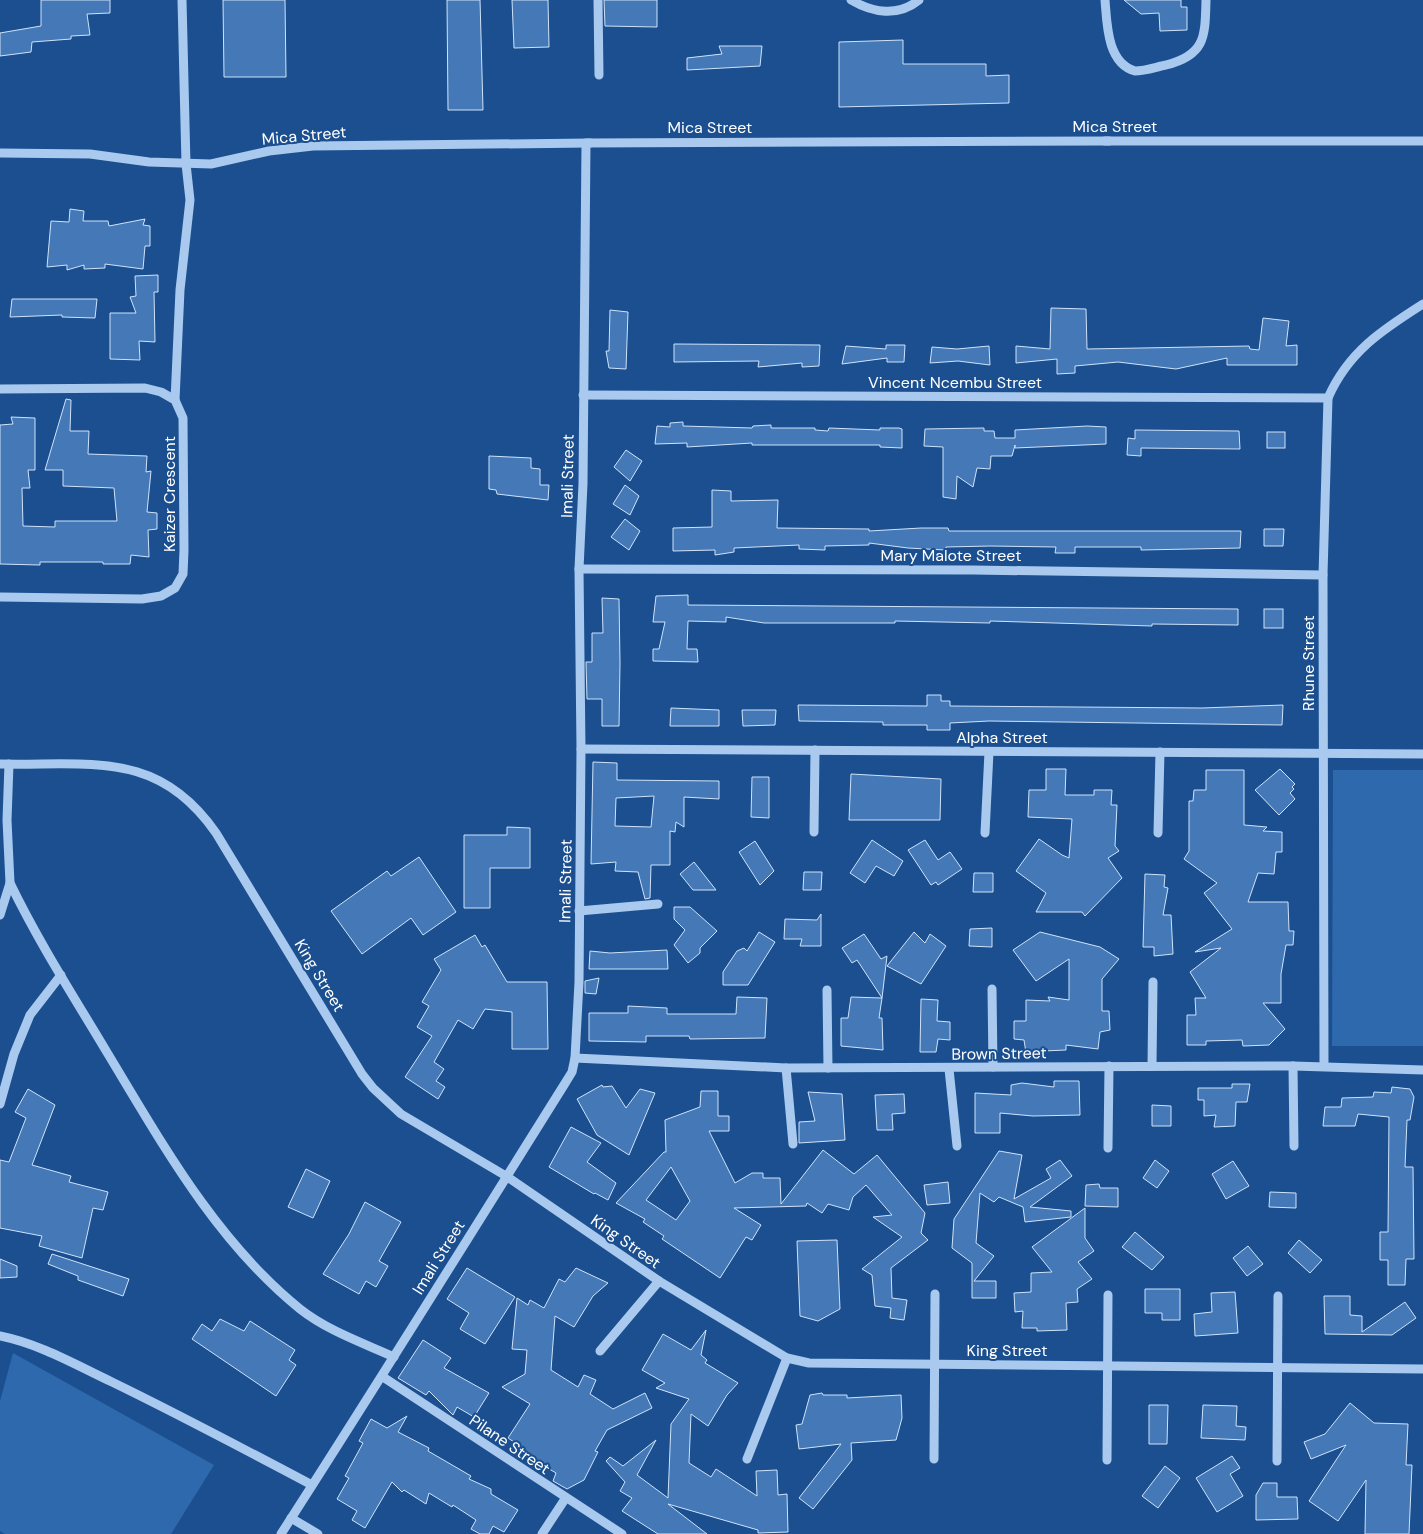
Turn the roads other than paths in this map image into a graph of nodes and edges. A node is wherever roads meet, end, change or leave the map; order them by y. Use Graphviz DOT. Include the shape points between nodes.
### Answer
graph roads {
  1 [pos="182,0"];
  2 [pos="598,0"];
  3 [pos="851,0"];
  4 [pos="919,0"];
  5 [pos="1105,0"];
  6 [pos="1206,0"];
  7 [pos="599,76"];
  8 [pos="1423,141"];
  9 [pos="586,143"];
  10 [pos="0,153"];
  11 [pos="186,164"];
  12 [pos="1423,304"];
  13 [pos="0,389"];
  14 [pos="583,395"];
  15 [pos="1328,398"];
  16 [pos="175,400"];
  17 [pos="579,569"];
  18 [pos="1323,575"];
  19 [pos="0,598"];
  20 [pos="581,749"];
  21 [pos="815,750"];
  22 [pos="989,752"];
  23 [pos="1160,752"];
  24 [pos="1323,754"];
  25 [pos="1423,754"];
  26 [pos="5,764"];
  27 [pos="814,832"];
  28 [pos="985,833"];
  29 [pos="1158,833"];
  30 [pos="10,884"];
  31 [pos="658,904"];
  32 [pos="579,911"];
  33 [pos="0,915"];
  34 [pos="61,975"];
  35 [pos="1153,982"];
  36 [pos="992,989"];
  37 [pos="827,990"];
  38 [pos="575,1058"];
  39 [pos="1109,1066"];
  40 [pos="1152,1066"];
  41 [pos="1294,1066"];
  42 [pos="1324,1066"];
  43 [pos="993,1067"];
  44 [pos="786,1068"];
  45 [pos="828,1068"];
  46 [pos="949,1069"];
  47 [pos="1423,1070"];
  48 [pos="0,1104"];
  49 [pos="793,1144"];
  50 [pos="957,1146"];
  51 [pos="1294,1146"];
  52 [pos="1108,1148"];
  53 [pos="506,1176"];
  54 [pos="658,1281"];
  55 [pos="935,1294"];
  56 [pos="1108,1295"];
  57 [pos="1278,1296"];
  58 [pos="0,1336"];
  59 [pos="600,1351"];
  60 [pos="394,1357"];
  61 [pos="787,1358"];
  62 [pos="934,1365"];
  63 [pos="1107,1366"];
  64 [pos="1278,1366"];
  65 [pos="1423,1369"];
  66 [pos="383,1377"];
  67 [pos="747,1459"];
  68 [pos="934,1459"];
  69 [pos="1107,1460"];
  70 [pos="1277,1461"];
  71 [pos="312,1485"];
  72 [pos="566,1499"];
  73 [pos="291,1518"];
  74 [pos="281,1534"];
  75 [pos="318,1534"];
  76 [pos="542,1534"];
  77 [pos="622,1534"];
  1 -- 11 [label="street"];
  2 -- 7 [label="street"];
  3 -- 4 [label="street" via="875,10 895,12"];
  5 -- 6 [label="street" via="1114,50 1123,64 1135,71 1182,60 1195,52 1205,32"];
  8 -- 9 [label="street, Mica Street"];
  9 -- 11 [label="street, Mica Street" via="313,146 269,151 216,164"];
  9 -- 14 [label="street, Imali Street"];
  10 -- 11 [label="street, Mica Street" via="90,154"];
  11 -- 16 [label="street" via="190,187 189,216 180,290"];
  12 -- 15 [label="street, Rhune Street" via="1393,322 1357,353 1338,375"];
  13 -- 16 [label="street" via="145,388"];
  14 -- 15 [label="street, Vincent Ncembu Street"];
  14 -- 17 [label="street, Imali Street"];
  15 -- 18 [label="street, Rhune Street"];
  16 -- 19 [label="street, Kaizer Crescent" via="184,422 184,540 182,574 175,588 161,596 142,599"];
  17 -- 18 [label="street, Mary Malote Street"];
  17 -- 20 [label="street, Imali Street"];
  18 -- 24 [label="street, Rhune Street"];
  20 -- 21 [label="street, Alpha Street"];
  20 -- 32 [label="street, Imali Street"];
  21 -- 22 [label="street, Alpha Street"];
  21 -- 27 [label="street"];
  22 -- 23 [label="street, Alpha Street"];
  22 -- 28 [label="street"];
  23 -- 24 [label="street, Alpha Street"];
  23 -- 29 [label="street"];
  24 -- 25 [label="street, Alpha Street"];
  24 -- 42 [label="street, Rhune Street"];
  26 -- 30 [label="street"];
  26 -- 53 [label="street, King Street" via="134,769 184,795 216,833 352,1059 373,1088 401,1114"];
  30 -- 33 [label="street"];
  30 -- 34 [label="street"];
  31 -- 32 [label="street"];
  32 -- 38 [label="street, Imali Street"];
  34 -- 48 [label="street" via="30,1015 14,1054"];
  34 -- 60 [label="street" via="198,1198 259,1270 302,1310 332,1329"];
  35 -- 40 [label="street"];
  36 -- 43 [label="street"];
  37 -- 45 [label="street"];
  38 -- 44 [label="street, Brown Street"];
  38 -- 53 [label="street, Imali Street" via="572,1072"];
  39 -- 40 [label="street, Brown Street"];
  39 -- 43 [label="street, Brown Street"];
  39 -- 52 [label="street"];
  40 -- 41 [label="street, Brown Street"];
  41 -- 42 [label="street, Brown Street"];
  41 -- 51 [label="street"];
  42 -- 47 [label="street, Brown Street"];
  43 -- 46 [label="street, Brown Street"];
  44 -- 45 [label="street, Brown Street"];
  44 -- 49 [label="street"];
  45 -- 46 [label="street, Brown Street"];
  46 -- 50 [label="street"];
  53 -- 54 [label="street, King Street"];
  53 -- 60 [label="street, Imali Street"];
  54 -- 59 [label="street"];
  54 -- 61 [label="street, King Street"];
  55 -- 62 [label="street"];
  56 -- 63 [label="street"];
  57 -- 64 [label="street"];
  58 -- 71 [label="street" via="62,1358"];
  60 -- 66 [label="street, Imali Street"];
  61 -- 62 [label="street, King Street" via="809,1363"];
  61 -- 67 [label="street"];
  62 -- 63 [label="street, King Street"];
  62 -- 68 [label="street"];
  63 -- 64 [label="street, King Street"];
  63 -- 69 [label="street"];
  64 -- 65 [label="street, King Street"];
  64 -- 70 [label="street"];
  66 -- 71 [label="street, Imali Street"];
  66 -- 72 [label="street, Pilane Street"];
  71 -- 73 [label="street, Imali Street"];
  72 -- 76 [label="street"];
  72 -- 77 [label="street, Pilane Street"];
  73 -- 74 [label="street, Imali Street"];
  73 -- 75 [label="street"];
}
